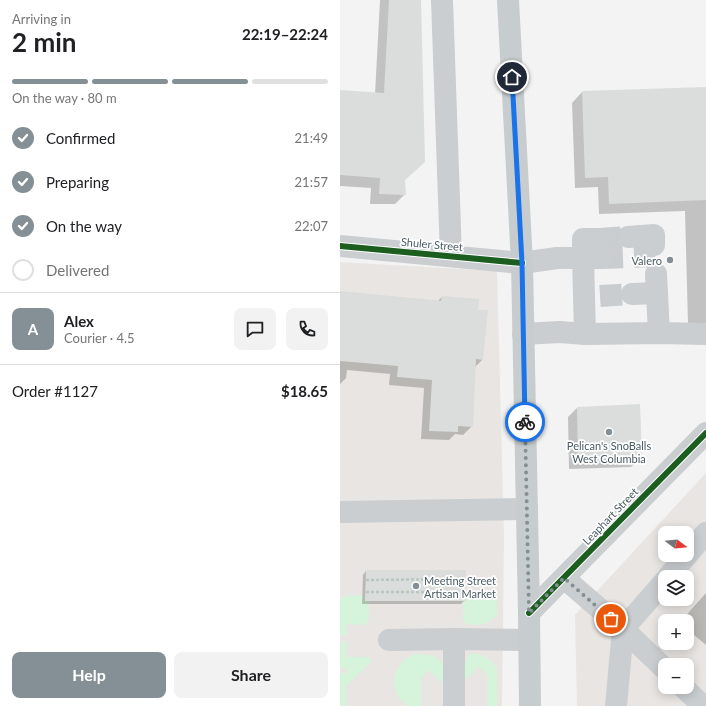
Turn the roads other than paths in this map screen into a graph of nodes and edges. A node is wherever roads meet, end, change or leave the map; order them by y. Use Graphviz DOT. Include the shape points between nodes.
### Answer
graph roads {
  1 [pos="442,0"];
  2 [pos="508,0"];
  3 [pos="628,237"];
  4 [pos="654,245"];
  5 [pos="340,246"];
  6 [pos="451,256"];
  7 [pos="522,263"];
  8 [pos="632,294"];
  9 [pos="659,333"];
  10 [pos="523,334"];
  11 [pos="585,334"];
  12 [pos="706,334"];
  13 [pos="706,433"];
  14 [pos="527,510"];
  15 [pos="340,512"];
  16 [pos="706,534"];
  17 [pos="674,570"];
  18 [pos="564,578"];
  19 [pos="658,589"];
  20 [pos="529,613"];
  21 [pos="623,629"];
  22 [pos="454,639"];
  23 [pos="389,640"];
  24 [pos="529,640"];
  25 [pos="658,662"];
  26 [pos="690,694"];
  27 [pos="454,706"];
  28 [pos="530,706"];
  29 [pos="616,706"];
  30 [pos="703,706"];
  1 -- 6 [label="street"];
  2 -- 7 [label="main road"];
  3 -- 4 [label="street" via="654,235"];
  5 -- 6 [label="street, Shuler Street"];
  6 -- 7 [label="street, Shuler Street"];
  7 -- 10 [label="main road"];
  7 -- 11 [label="street, Shuler Street" via="594,252 593,296"];
  8 -- 9 [label="street" via="657,284"];
  9 -- 11 [label="street"];
  9 -- 12 [label="street"];
  10 -- 11 [label="street"];
  10 -- 14 [label="main road"];
  13 -- 18 [label="street, Leaphart Street"];
  14 -- 15 [label="street"];
  14 -- 20 [label="main road"];
  16 -- 17 [label="street"];
  18 -- 20 [label="street, Leaphart Street"];
  18 -- 21 [label="street"];
  19 -- 21 [label="street"];
  20 -- 24 [label="main road"];
  21 -- 25 [label="street"];
  21 -- 29 [label="street"];
  22 -- 23 [label="street"];
  22 -- 24 [label="street"];
  22 -- 27 [label="street"];
  24 -- 28 [label="main road"];
  26 -- 30 [label="street"];
}
